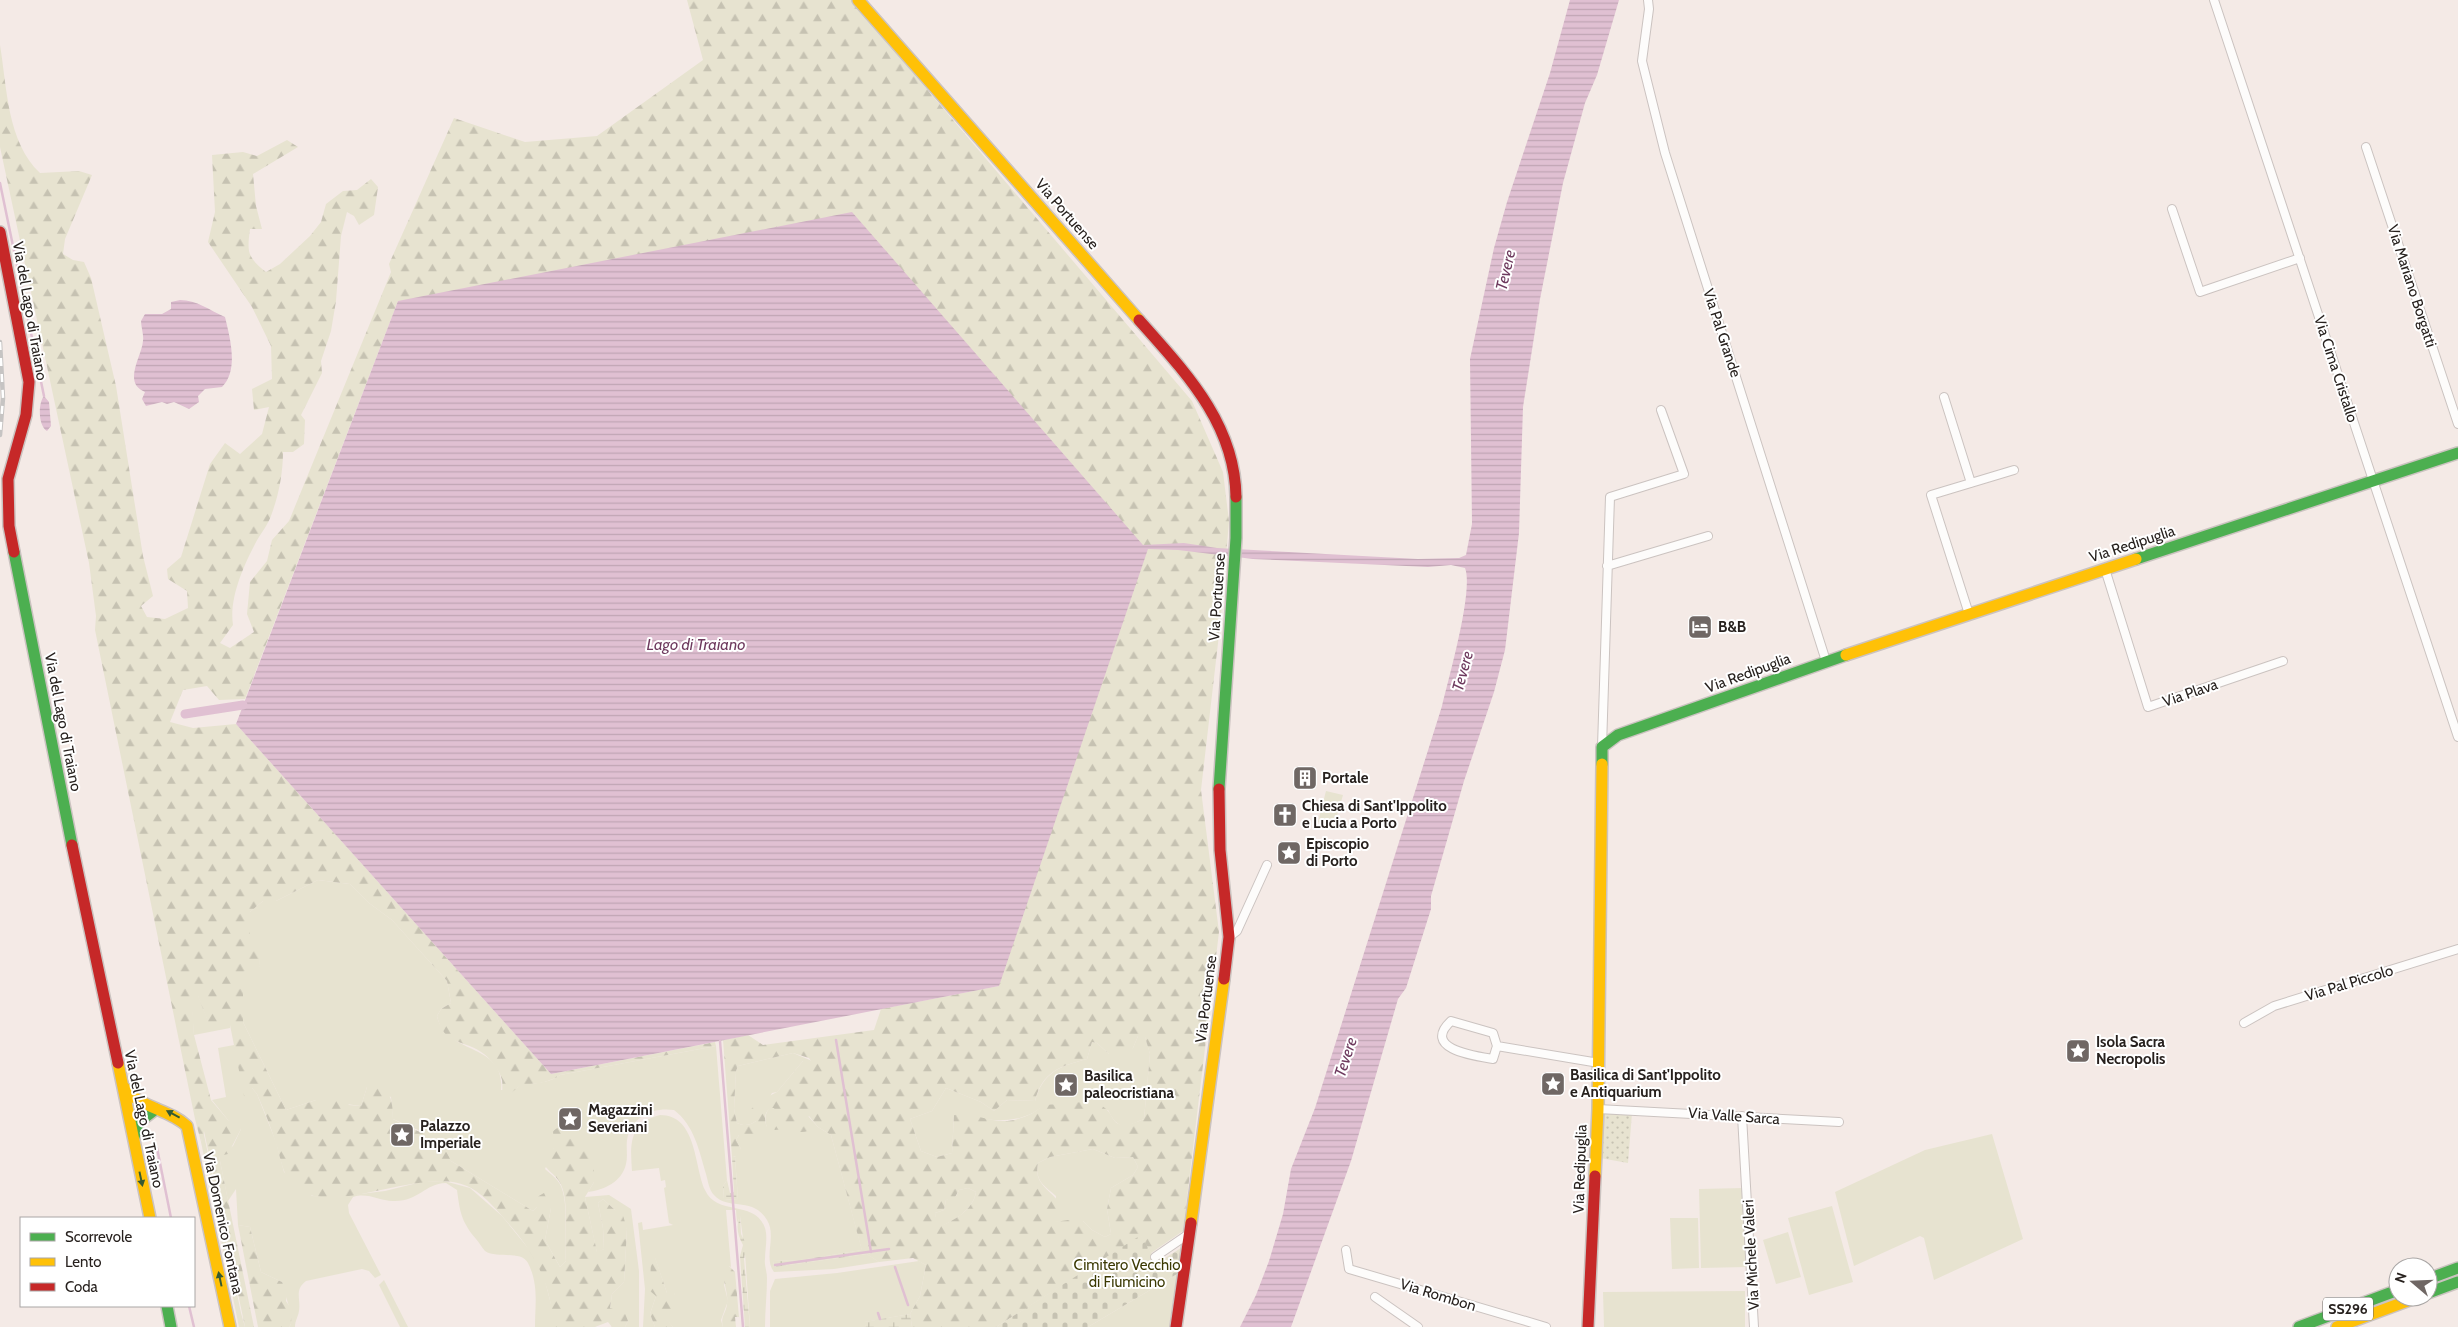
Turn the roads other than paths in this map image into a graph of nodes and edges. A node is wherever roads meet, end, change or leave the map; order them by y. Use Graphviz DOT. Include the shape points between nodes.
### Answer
graph roads {
  1 [pos="858,0"];
  2 [pos="1648,0"];
  3 [pos="2214,0"];
  4 [pos="2366,147"];
  5 [pos="2172,210"];
  6 [pos="0,232"];
  7 [pos="2300,258"];
  8 [pos="1944,397"];
  9 [pos="1661,410"];
  10 [pos="2458,424"];
  11 [pos="2458,453"];
  12 [pos="2014,470"];
  13 [pos="2373,481"];
  14 [pos="1971,483"];
  15 [pos="1708,536"];
  16 [pos="1608,566"];
  17 [pos="2105,569"];
  18 [pos="1968,614"];
  19 [pos="1826,661"];
  20 [pos="2283,661"];
  21 [pos="2458,737"];
  22 [pos="1602,747"];
  23 [pos="1267,865"];
  24 [pos="1229,937"];
  25 [pos="2458,949"];
  26 [pos="2244,1024"];
  27 [pos="1497,1046"];
  28 [pos="1599,1063"];
  29 [pos="122,1084"];
  30 [pos="156,1108"];
  31 [pos="1598,1109"];
  32 [pos="1742,1116"];
  33 [pos="1839,1122"];
  34 [pos="133,1140"];
  35 [pos="150,1217"];
  36 [pos="1190,1233"];
  37 [pos="1346,1250"];
  38 [pos="1155,1257"];
  39 [pos="2458,1268"];
  40 [pos="2438,1275"];
  41 [pos="2458,1282"];
  42 [pos="2438,1289"];
  43 [pos="2388,1294"];
  44 [pos="1375,1297"];
  45 [pos="162,1307"];
  46 [pos="167,1307"];
  47 [pos="2391,1307"];
  48 [pos="164,1327"];
  49 [pos="171,1327"];
  50 [pos="230,1327"];
  51 [pos="1176,1327"];
  52 [pos="1418,1327"];
  53 [pos="1546,1327"];
  54 [pos="1588,1327"];
  55 [pos="1754,1327"];
  56 [pos="2299,1327"];
  57 [pos="2337,1327"];
  1 -- 24 [label="street, Via Portuense" via="1186,372 1205,397 1224,434 1236,494 1236,538 1218,798"];
  2 -- 19 [label="street, Via Pal Grande" via="1642,61 1664,153"];
  3 -- 7 [label="street, Via Cima Cristallo"];
  4 -- 10 [label="street, Via Mariano Borgatti"];
  5 -- 7 [label="street" via="2200,292"];
  6 -- 29 [label="street, Via del Lago di Traiano" via="30,382 26,414 8,479 9,526"];
  7 -- 13 [label="street, Via Cima Cristallo"];
  8 -- 14 [label="street"];
  9 -- 16 [label="street" via="1684,474 1610,497"];
  11 -- 13 [label="street, Via Redipuglia"];
  12 -- 14 [label="street"];
  13 -- 17 [label="street, Via Redipuglia"];
  13 -- 21 [label="street, Via Cima Cristallo"];
  14 -- 18 [label="street" via="1931,495"];
  15 -- 16 [label="street"];
  16 -- 22 [label="street"];
  17 -- 18 [label="street, Via Redipuglia"];
  17 -- 20 [label="street, Via Plava" via="2148,707"];
  18 -- 19 [label="street, Via Redipuglia"];
  19 -- 22 [label="street, Via Redipuglia" via="1618,735"];
  22 -- 28 [label="street, Via Redipuglia"];
  23 -- 24 [label="street" via="1237,931"];
  24 -- 36 [label="street, Via Portuense"];
  25 -- 26 [label="street, Via Pal Piccolo" via="2274,1006"];
  27 -- 27 [label="street" via="1493,1033 1451,1021 1444,1027 1443,1040 1453,1050 1493,1059"];
  27 -- 28 [label="street"];
  28 -- 31 [label="street, Via Redipuglia"];
  29 -- 30 [label="street" via="134,1100"];
  29 -- 34 [label="street, Via del Lago di Traiano"];
  30 -- 34 [label="street" via="140,1122"];
  50 -- 30 [label="street, Via Domenico Fontana, one-way" via="187,1126 172,1112"];
  31 -- 32 [label="street, Via Valle Sarca"];
  31 -- 54 [label="street, Via Redipuglia"];
  32 -- 33 [label="street, Via Valle Sarca"];
  32 -- 55 [label="street, Via Michele Valeri"];
  34 -- 35 [label="street, Via del Lago di Traiano, one-way"];
  36 -- 38 [label="street"];
  36 -- 51 [label="street, Via Portuense"];
  37 -- 53 [label="street, Via Rombon" via="1349,1268"];
  39 -- 40 [label="street"];
  41 -- 42 [label="street"];
  43 -- 56 [label="street, SS296"];
  44 -- 52 [label="street"];
  45 -- 48 [label="street"];
  46 -- 49 [label="street"];
  47 -- 57 [label="street"];
}
